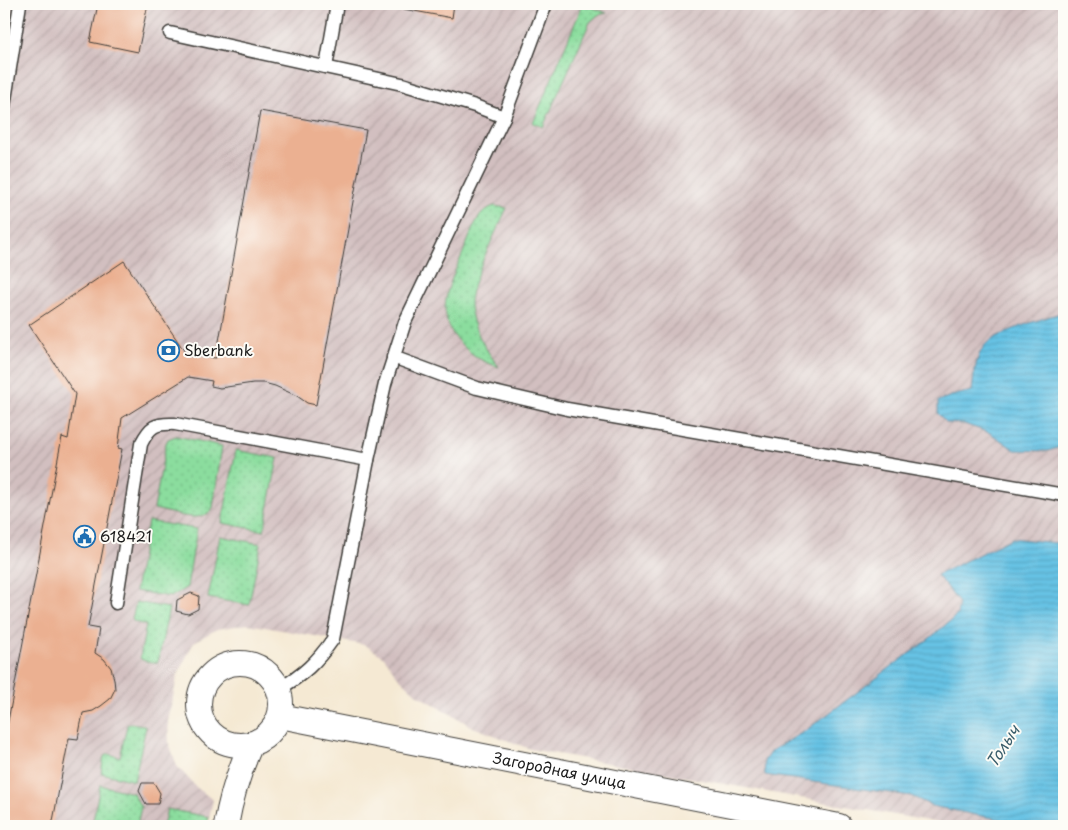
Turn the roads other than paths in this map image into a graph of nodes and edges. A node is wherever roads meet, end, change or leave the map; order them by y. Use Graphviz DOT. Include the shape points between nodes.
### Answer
graph roads {
  1 [pos="20,4"];
  2 [pos="337,4"];
  3 [pos="546,4"];
  4 [pos="170,34"];
  5 [pos="326,67"];
  6 [pos="4,106"];
  7 [pos="504,117"];
  8 [pos="393,357"];
  9 [pos="368,460"];
  10 [pos="1064,495"];
  11 [pos="116,603"];
  12 [pos="280,689"];
  13 [pos="280,716"];
  14 [pos="251,744"];
  15 [pos="226,826"];
  16 [pos="839,826"];
  1 -- 6 [label="lane"];
  2 -- 5 [label="lane"];
  3 -- 7 [label="lane"];
  4 -- 5 [label="lane"];
  5 -- 7 [label="lane" via="438,94"];
  7 -- 8 [label="lane" via="411,309"];
  8 -- 9 [label="lane"];
  8 -- 10 [label="lane" via="476,388 518,399"];
  9 -- 11 [label="lane" via="175,424 152,426 141,444"];
  9 -- 12 [label="lane" via="333,639 299,677"];
  12 -- 13 [label="street"];
  12 -- 14 [label="street" via="263,669 251,663 224,665 204,682 199,696 203,723 224,742 237,746"];
  13 -- 14 [label="street" via="264,738"];
  13 -- 16 [label="street, Загородная улица"];
  14 -- 15 [label="street" via="239,772"];
}
